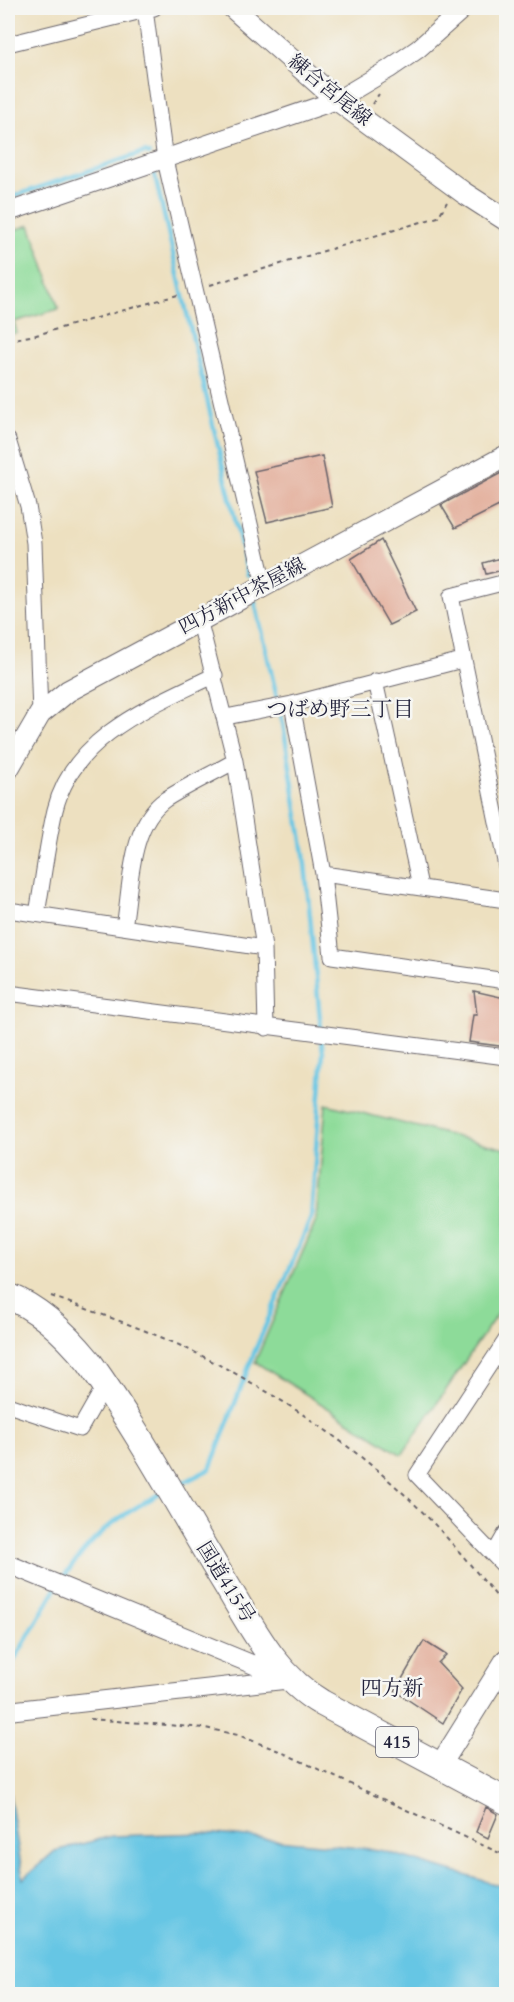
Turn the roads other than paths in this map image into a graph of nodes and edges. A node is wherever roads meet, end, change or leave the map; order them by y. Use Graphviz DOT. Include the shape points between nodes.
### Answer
graph roads {
  1 [pos="149,8"];
  2 [pos="232,8"];
  3 [pos="464,8"];
  4 [pos="8,44"];
  5 [pos="337,100"];
  6 [pos="165,160"];
  7 [pos="432,167"];
  8 [pos="507,203"];
  9 [pos="8,212"];
  10 [pos="507,220"];
  11 [pos="8,440"];
  12 [pos="507,456"];
  13 [pos="507,582"];
  14 [pos="264,584"];
  15 [pos="199,619"];
  16 [pos="462,660"];
  17 [pos="215,675"];
  18 [pos="375,681"];
  19 [pos="292,704"];
  20 [pos="40,714"];
  21 [pos="226,717"];
  22 [pos="235,761"];
  23 [pos="8,769"];
  24 [pos="507,866"];
  25 [pos="323,874"];
  26 [pos="420,886"];
  27 [pos="507,900"];
  28 [pos="8,910"];
  29 [pos="37,914"];
  30 [pos="124,927"];
  31 [pos="264,948"];
  32 [pos="507,981"];
  33 [pos="8,993"];
  34 [pos="266,1028"];
  35 [pos="507,1057"];
  36 [pos="8,1296"];
  37 [pos="507,1340"];
  38 [pos="105,1385"];
  39 [pos="8,1405"];
  40 [pos="507,1533"];
  41 [pos="494,1554"];
  42 [pos="8,1564"];
  43 [pos="507,1568"];
  44 [pos="507,1660"];
  45 [pos="290,1680"];
  46 [pos="8,1711"];
  47 [pos="441,1764"];
  48 [pos="507,1801"];
  1 -- 4 [label="street"];
  1 -- 6 [label="street"];
  2 -- 5 [label="main road, 練合宮尾線"];
  3 -- 5 [label="street" via="418,49"];
  5 -- 6 [label="street"];
  5 -- 7 [label="main road, 練合宮尾線"];
  6 -- 9 [label="street"];
  6 -- 14 [label="street"];
  7 -- 8 [label="main road, 練合宮尾線"];
  7 -- 10 [label="main road, 練合宮尾線"];
  11 -- 20 [label="street" via="28,506 34,543"];
  12 -- 14 [label="main road, 四方新中茶屋線"];
  13 -- 16 [label="street" via="450,596"];
  14 -- 15 [label="main road, 四方新中茶屋線"];
  15 -- 17 [label="street"];
  15 -- 20 [label="main road, 四方新中茶屋線" via="68,691"];
  16 -- 18 [label="street"];
  16 -- 24 [label="street"];
  17 -- 21 [label="street"];
  17 -- 29 [label="street" via="127,718 83,758 55,808"];
  18 -- 19 [label="street"];
  18 -- 26 [label="street"];
  19 -- 21 [label="street"];
  19 -- 25 [label="street"];
  20 -- 23 [label="main road, 四方新中茶屋線"];
  21 -- 22 [label="street"];
  22 -- 30 [label="street" via="165,800 144,826"];
  22 -- 31 [label="street"];
  25 -- 26 [label="street"];
  25 -- 32 [label="street" via="333,956"];
  26 -- 27 [label="street"];
  28 -- 29 [label="street"];
  29 -- 30 [label="street"];
  30 -- 31 [label="street"];
  31 -- 34 [label="street"];
  33 -- 34 [label="street"];
  34 -- 35 [label="street"];
  36 -- 38 [label="highway, 国道415号 / 415" via="44,1317 69,1338"];
  37 -- 41 [label="street" via="417,1475"];
  38 -- 39 [label="street" via="80,1429"];
  38 -- 45 [label="highway, 国道415号 / 415" via="257,1634"];
  40 -- 41 [label="street"];
  41 -- 43 [label="street"];
  42 -- 45 [label="street"];
  44 -- 47 [label="main road"];
  45 -- 46 [label="street"];
  45 -- 47 [label="highway, 国道415号 / 415" via="322,1703"];
  47 -- 48 [label="highway, 国道415号 / 415"];
}
